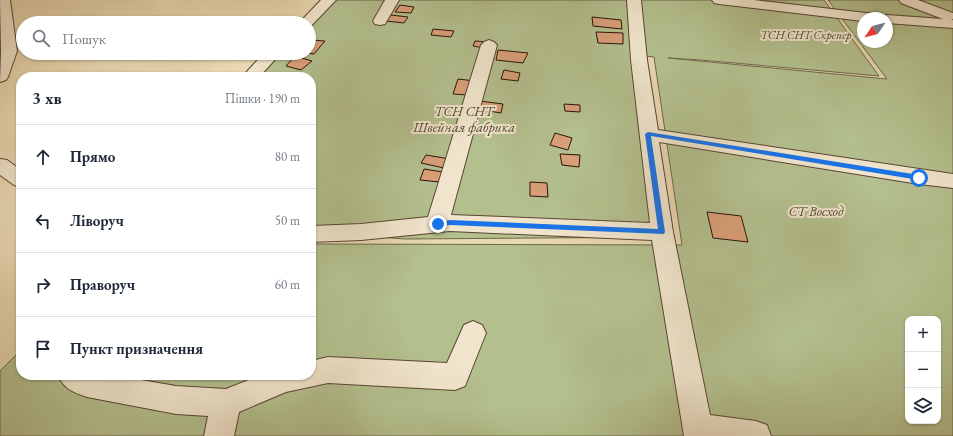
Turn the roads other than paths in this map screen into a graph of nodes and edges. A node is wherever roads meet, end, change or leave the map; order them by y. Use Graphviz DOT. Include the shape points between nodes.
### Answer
graph roads {
  1 [pos="3,0"];
  2 [pos="330,0"];
  3 [pos="392,0"];
  4 [pos="634,0"];
  5 [pos="719,0"];
  6 [pos="906,0"];
  7 [pos="313,16"];
  8 [pos="857,16"];
  9 [pos="953,18"];
  10 [pos="893,19"];
  11 [pos="380,21"];
  12 [pos="953,24"];
  13 [pos="490,45"];
  14 [pos="266,60"];
  15 [pos="255,72"];
  16 [pos="0,77"];
  17 [pos="648,134"];
  18 [pos="0,166"];
  19 [pos="16,177"];
  20 [pos="953,181"];
  21 [pos="438,224"];
  22 [pos="662,232"];
  23 [pos="316,234"];
  24 [pos="473,333"];
  25 [pos="316,373"];
  26 [pos="80,380"];
  27 [pos="282,380"];
  28 [pos="226,403"];
  29 [pos="698,432"];
  30 [pos="219,436"];
  31 [pos="756,436"];
  1 -- 16 [label="street" via="9,51"];
  2 -- 7 [label="street"];
  3 -- 11 [label="street"];
  4 -- 17 [label="street"];
  5 -- 8 [label="street"];
  6 -- 9 [label="street"];
  10 -- 12 [label="street"];
  13 -- 21 [label="street"];
  14 -- 15 [label="street"];
  17 -- 20 [label="street" via="919,178"];
  17 -- 22 [label="street"];
  18 -- 19 [label="street"];
  21 -- 22 [label="street"];
  21 -- 23 [label="street"];
  22 -- 29 [label="street"];
  24 -- 25 [label="street" via="454,377 328,370"];
  26 -- 28 [label="street" via="86,384 168,399"];
  27 -- 28 [label="street"];
  28 -- 30 [label="street"];
  29 -- 31 [label="street"];
}
